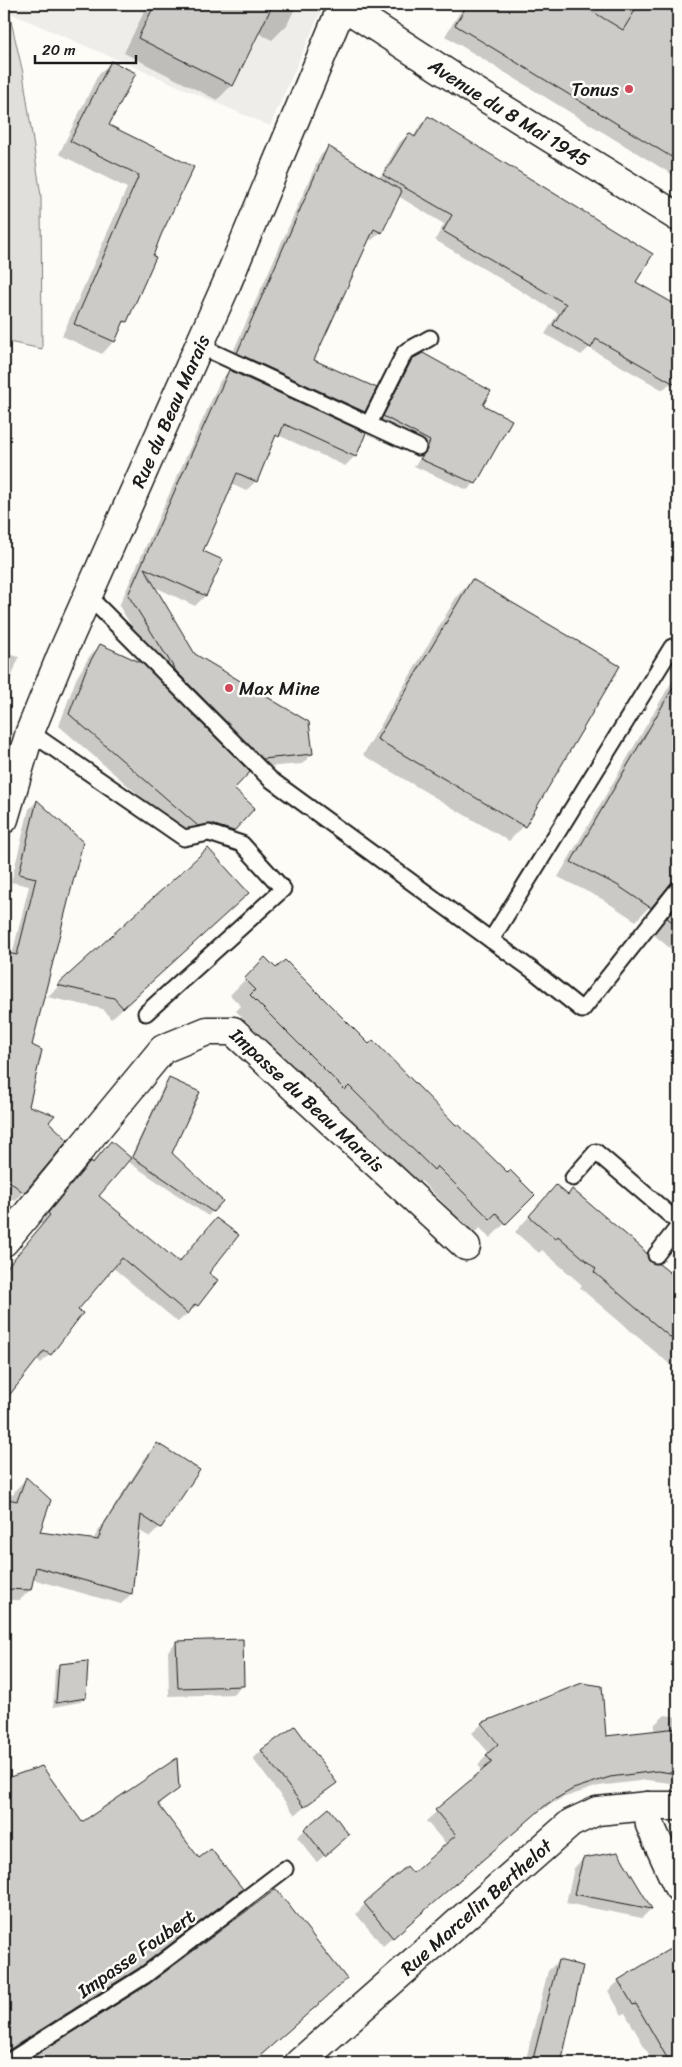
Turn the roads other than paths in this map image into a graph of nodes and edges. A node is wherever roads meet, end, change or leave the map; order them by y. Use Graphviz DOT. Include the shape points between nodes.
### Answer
graph roads {
  1 [pos="343,4"];
  2 [pos="678,217"];
  3 [pos="430,338"];
  4 [pos="200,346"];
  5 [pos="369,424"];
  6 [pos="418,447"];
  7 [pos="88,596"];
  8 [pos="672,647"];
  9 [pos="30,732"];
  10 [pos="4,819"];
  11 [pos="678,889"];
  12 [pos="491,940"];
  13 [pos="146,1013"];
  14 [pos="572,1178"];
  15 [pos="678,1222"];
  16 [pos="678,1227"];
  17 [pos="4,1242"];
  18 [pos="466,1246"];
  19 [pos="656,1255"];
  20 [pos="648,1806"];
  21 [pos="678,1806"];
  22 [pos="285,1869"];
  23 [pos="678,1887"];
  24 [pos="6,2063"];
  25 [pos="299,2063"];
  1 -- 2 [label="street, Avenue du 8 Mai 1945" via="473,90"];
  1 -- 4 [label="street, Rue du Beau Marais"];
  3 -- 5 [label="lane" via="405,352"];
  4 -- 5 [label="lane"];
  4 -- 7 [label="street, Rue du Beau Marais"];
  5 -- 6 [label="lane"];
  7 -- 9 [label="street, Rue du Beau Marais"];
  7 -- 12 [label="lane" via="270,779"];
  8 -- 12 [label="lane"];
  9 -- 10 [label="street, Rue du Beau Marais"];
  9 -- 13 [label="lane" via="184,838 210,832 242,844 283,889"];
  11 -- 12 [label="lane" via="582,1010"];
  14 -- 15 [label="lane" via="596,1152"];
  16 -- 19 [label="lane"];
  17 -- 18 [label="street, Impasse du Beau Marais" via="163,1049 207,1030 233,1031"];
  20 -- 21 [label="street, Rue Marcelin Berthelot"];
  20 -- 23 [label="street" via="650,1826"];
  20 -- 25 [label="street, Rue Marcelin Berthelot" via="597,1811 572,1822"];
  22 -- 24 [label="lane, Impasse Foubert" via="144,1976"];
}
